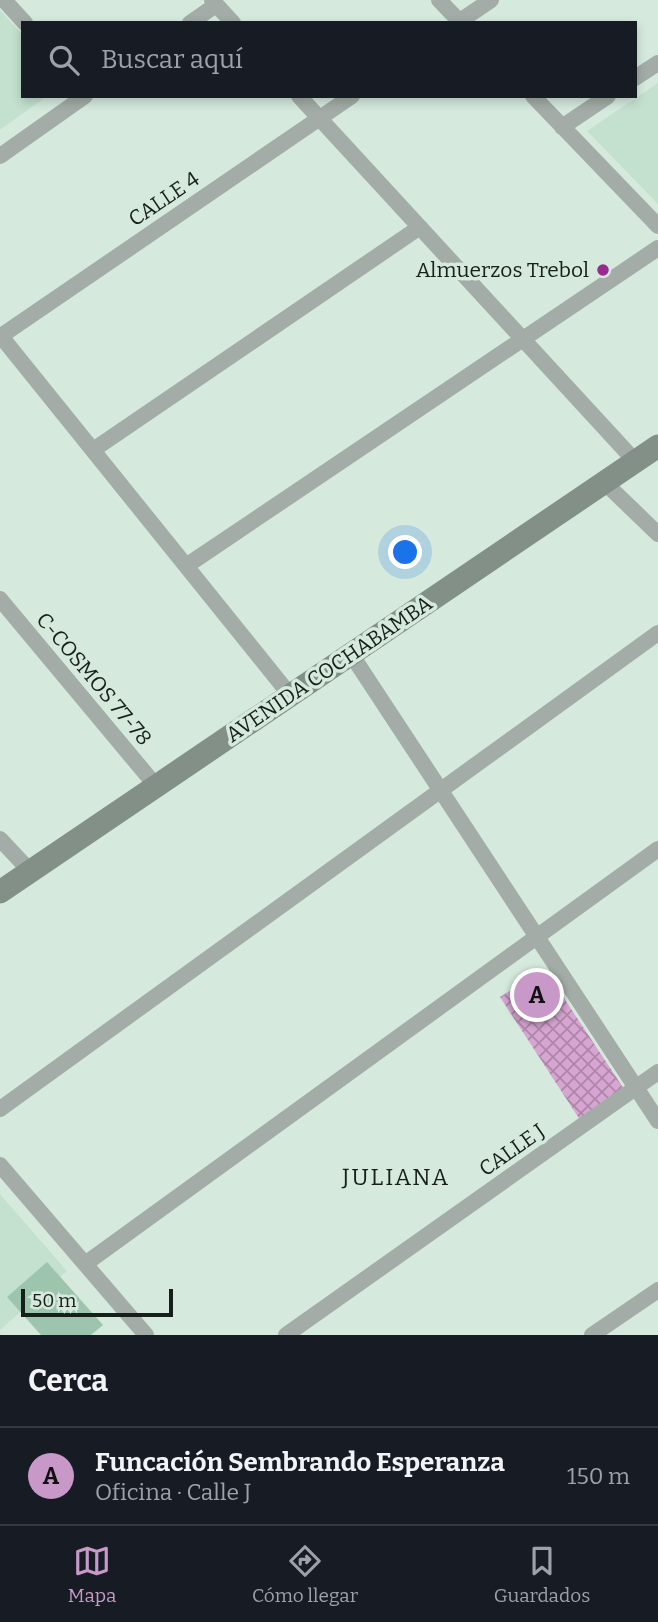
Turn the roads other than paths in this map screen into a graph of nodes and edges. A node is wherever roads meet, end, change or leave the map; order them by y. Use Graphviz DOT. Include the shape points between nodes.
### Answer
graph roads {
  1 [pos="4,0"];
  2 [pos="439,0"];
  3 [pos="491,0"];
  4 [pos="214,2"];
  5 [pos="24,21"];
  6 [pos="192,21"];
  7 [pos="231,21"];
  8 [pos="458,21"];
  9 [pos="460,21"];
  10 [pos="658,63"];
  11 [pos="637,77"];
  12 [pos="82,98"];
  13 [pos="301,98"];
  14 [pos="349,98"];
  15 [pos="535,98"];
  16 [pos="605,98"];
  17 [pos="320,118"];
  18 [pos="562,127"];
  19 [pos="0,156"];
  20 [pos="658,226"];
  21 [pos="421,227"];
  22 [pos="658,248"];
  23 [pos="0,336"];
  24 [pos="522,339"];
  25 [pos="658,446"];
  26 [pos="93,450"];
  27 [pos="635,461"];
  28 [pos="604,482"];
  29 [pos="658,534"];
  30 [pos="186,566"];
  31 [pos="0,598"];
  32 [pos="658,633"];
  33 [pos="351,654"];
  34 [pos="290,695"];
  35 [pos="156,786"];
  36 [pos="441,790"];
  37 [pos="0,839"];
  38 [pos="658,849"];
  39 [pos="30,871"];
  40 [pos="0,892"];
  41 [pos="538,938"];
  42 [pos="658,1072"];
  43 [pos="637,1088"];
  44 [pos="0,1109"];
  45 [pos="658,1121"];
  46 [pos="0,1165"];
  47 [pos="85,1264"];
  48 [pos="658,1290"];
  49 [pos="146,1335"];
  50 [pos="286,1335"];
  51 [pos="592,1335"];
  1 -- 5 [label="street"];
  2 -- 8 [label="street"];
  3 -- 9 [label="street"];
  4 -- 6 [label="street"];
  4 -- 7 [label="street"];
  10 -- 11 [label="street"];
  12 -- 19 [label="street"];
  13 -- 17 [label="street"];
  14 -- 17 [label="street, CALLE 4"];
  15 -- 18 [label="street"];
  16 -- 18 [label="street"];
  17 -- 21 [label="street"];
  17 -- 23 [label="street, CALLE 4"];
  18 -- 20 [label="street"];
  21 -- 24 [label="street"];
  21 -- 26 [label="street"];
  22 -- 24 [label="street"];
  23 -- 26 [label="street"];
  24 -- 27 [label="street"];
  24 -- 30 [label="street"];
  25 -- 27 [label="main road, AVENIDA COCHABAMBA"];
  26 -- 30 [label="street"];
  27 -- 28 [label="main road, AVENIDA COCHABAMBA"];
  28 -- 29 [label="street"];
  28 -- 33 [label="main road, AVENIDA COCHABAMBA"];
  30 -- 34 [label="street"];
  31 -- 35 [label="street, C-COSMOS 77-78"];
  32 -- 36 [label="street"];
  33 -- 34 [label="main road, AVENIDA COCHABAMBA"];
  33 -- 36 [label="street"];
  34 -- 35 [label="main road, AVENIDA COCHABAMBA"];
  35 -- 39 [label="main road, AVENIDA COCHABAMBA"];
  36 -- 41 [label="street"];
  36 -- 44 [label="street"];
  37 -- 39 [label="street"];
  38 -- 41 [label="street"];
  39 -- 40 [label="main road, AVENIDA COCHABAMBA"];
  41 -- 43 [label="street"];
  41 -- 47 [label="street"];
  42 -- 43 [label="street, CALLE J"];
  43 -- 45 [label="street"];
  43 -- 50 [label="street, CALLE J"];
  46 -- 47 [label="street"];
  47 -- 49 [label="street"];
  48 -- 51 [label="street"];
}
